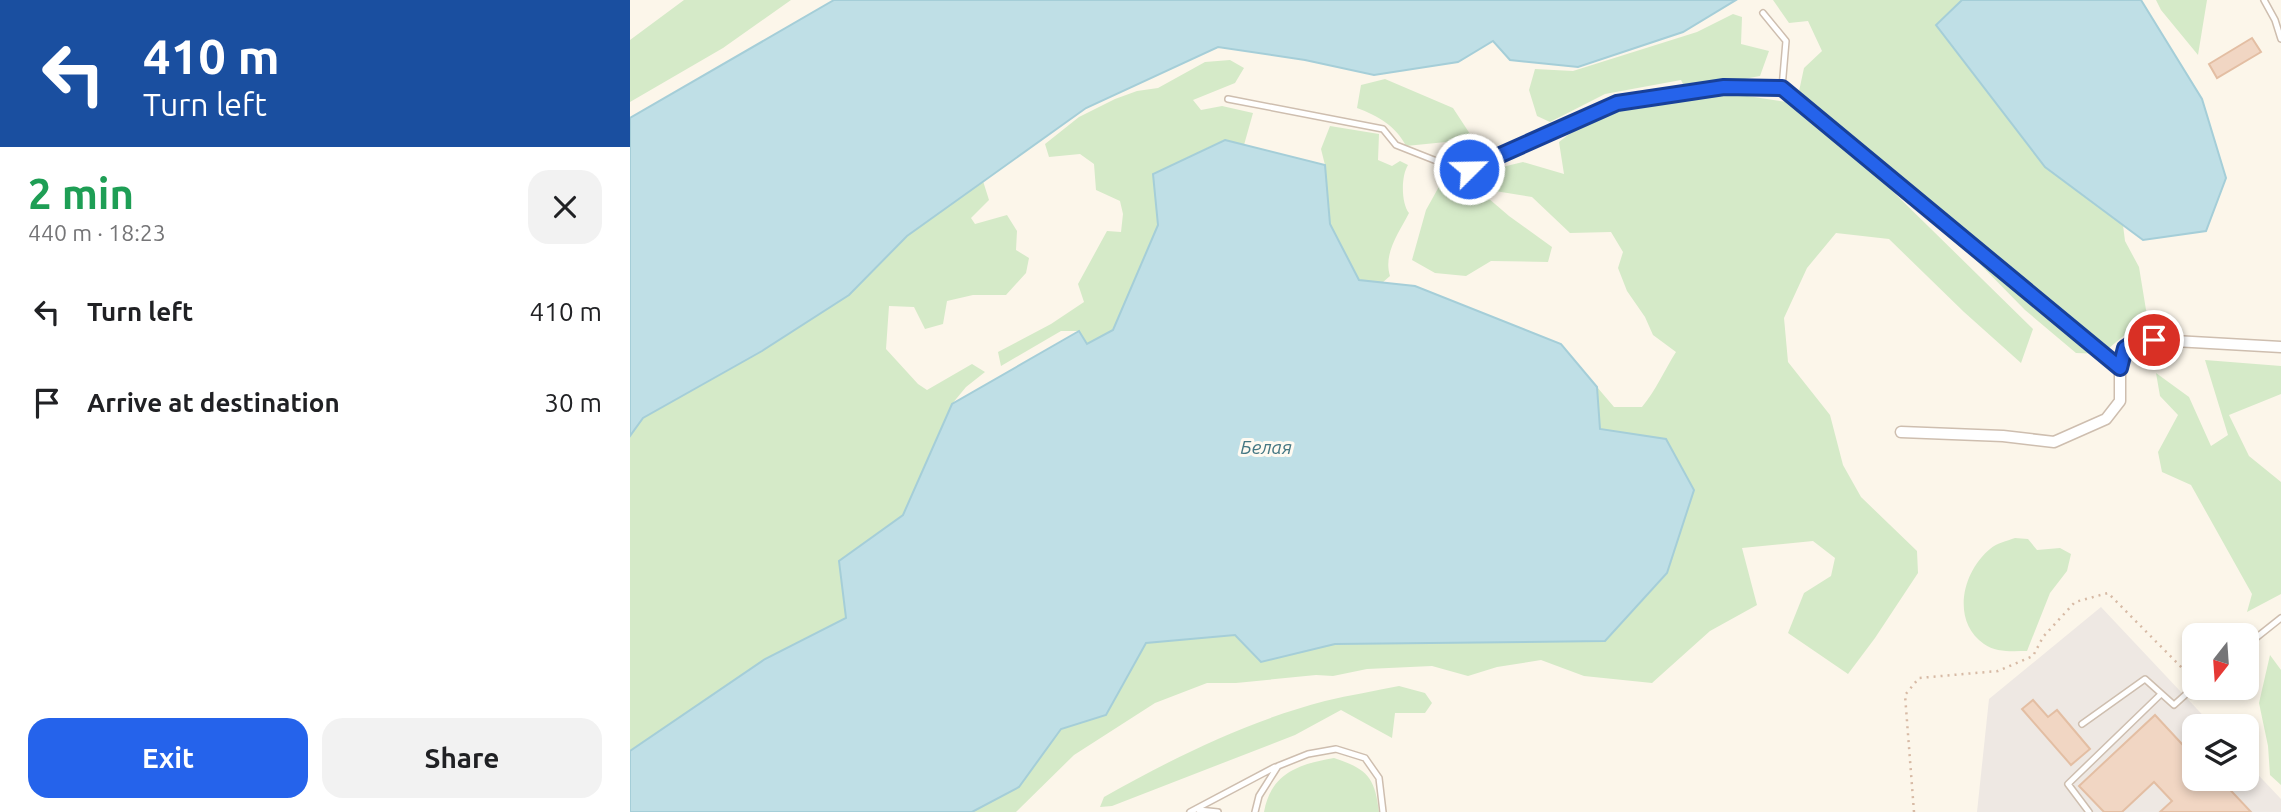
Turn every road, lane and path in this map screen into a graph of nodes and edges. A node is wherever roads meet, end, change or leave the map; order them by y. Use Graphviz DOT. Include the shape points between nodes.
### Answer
graph roads {
  1 [pos="2264,0"];
  2 [pos="1762,13"];
  3 [pos="2281,39"];
  4 [pos="1782,88"];
  5 [pos="1228,99"];
  6 [pos="2281,347"];
  7 [pos="2120,368"];
  8 [pos="1901,432"];
  9 [pos="2281,618"];
  10 [pos="2259,635"];
  11 [pos="2182,668"];
  12 [pos="2161,694"];
  13 [pos="2182,698"];
  14 [pos="2082,724"];
  15 [pos="1278,766"];
  16 [pos="1193,811"];
  17 [pos="1218,812"];
  18 [pos="1255,812"];
  19 [pos="1383,812"];
  20 [pos="1914,812"];
  21 [pos="2089,812"];
  1 -- 3 [label="lane"];
  2 -- 4 [label="lane" via="1786,41"];
  4 -- 5 [label="lane" via="1724,87 1617,103 1469,169 1396,145 1382,129"];
  4 -- 7 [label="lane"];
  6 -- 7 [label="street" via="2139,339 2125,348"];
  7 -- 8 [label="street" via="2120,401 2106,419 2054,442"];
  9 -- 10 [label="lane"];
  11 -- 20 [label="path" via="2108,593 2075,602 2043,637 2033,656 1998,671 1919,678 1905,695"];
  12 -- 13 [label="lane" via="2174,705"];
  12 -- 14 [label="lane" via="2145,679"];
  12 -- 21 [label="lane" via="2068,784"];
  15 -- 16 [label="lane"];
  15 -- 18 [label="lane" via="1259,796"];
  15 -- 19 [label="lane" via="1336,749 1365,758 1379,778"];
  16 -- 17 [label="lane"];
}
